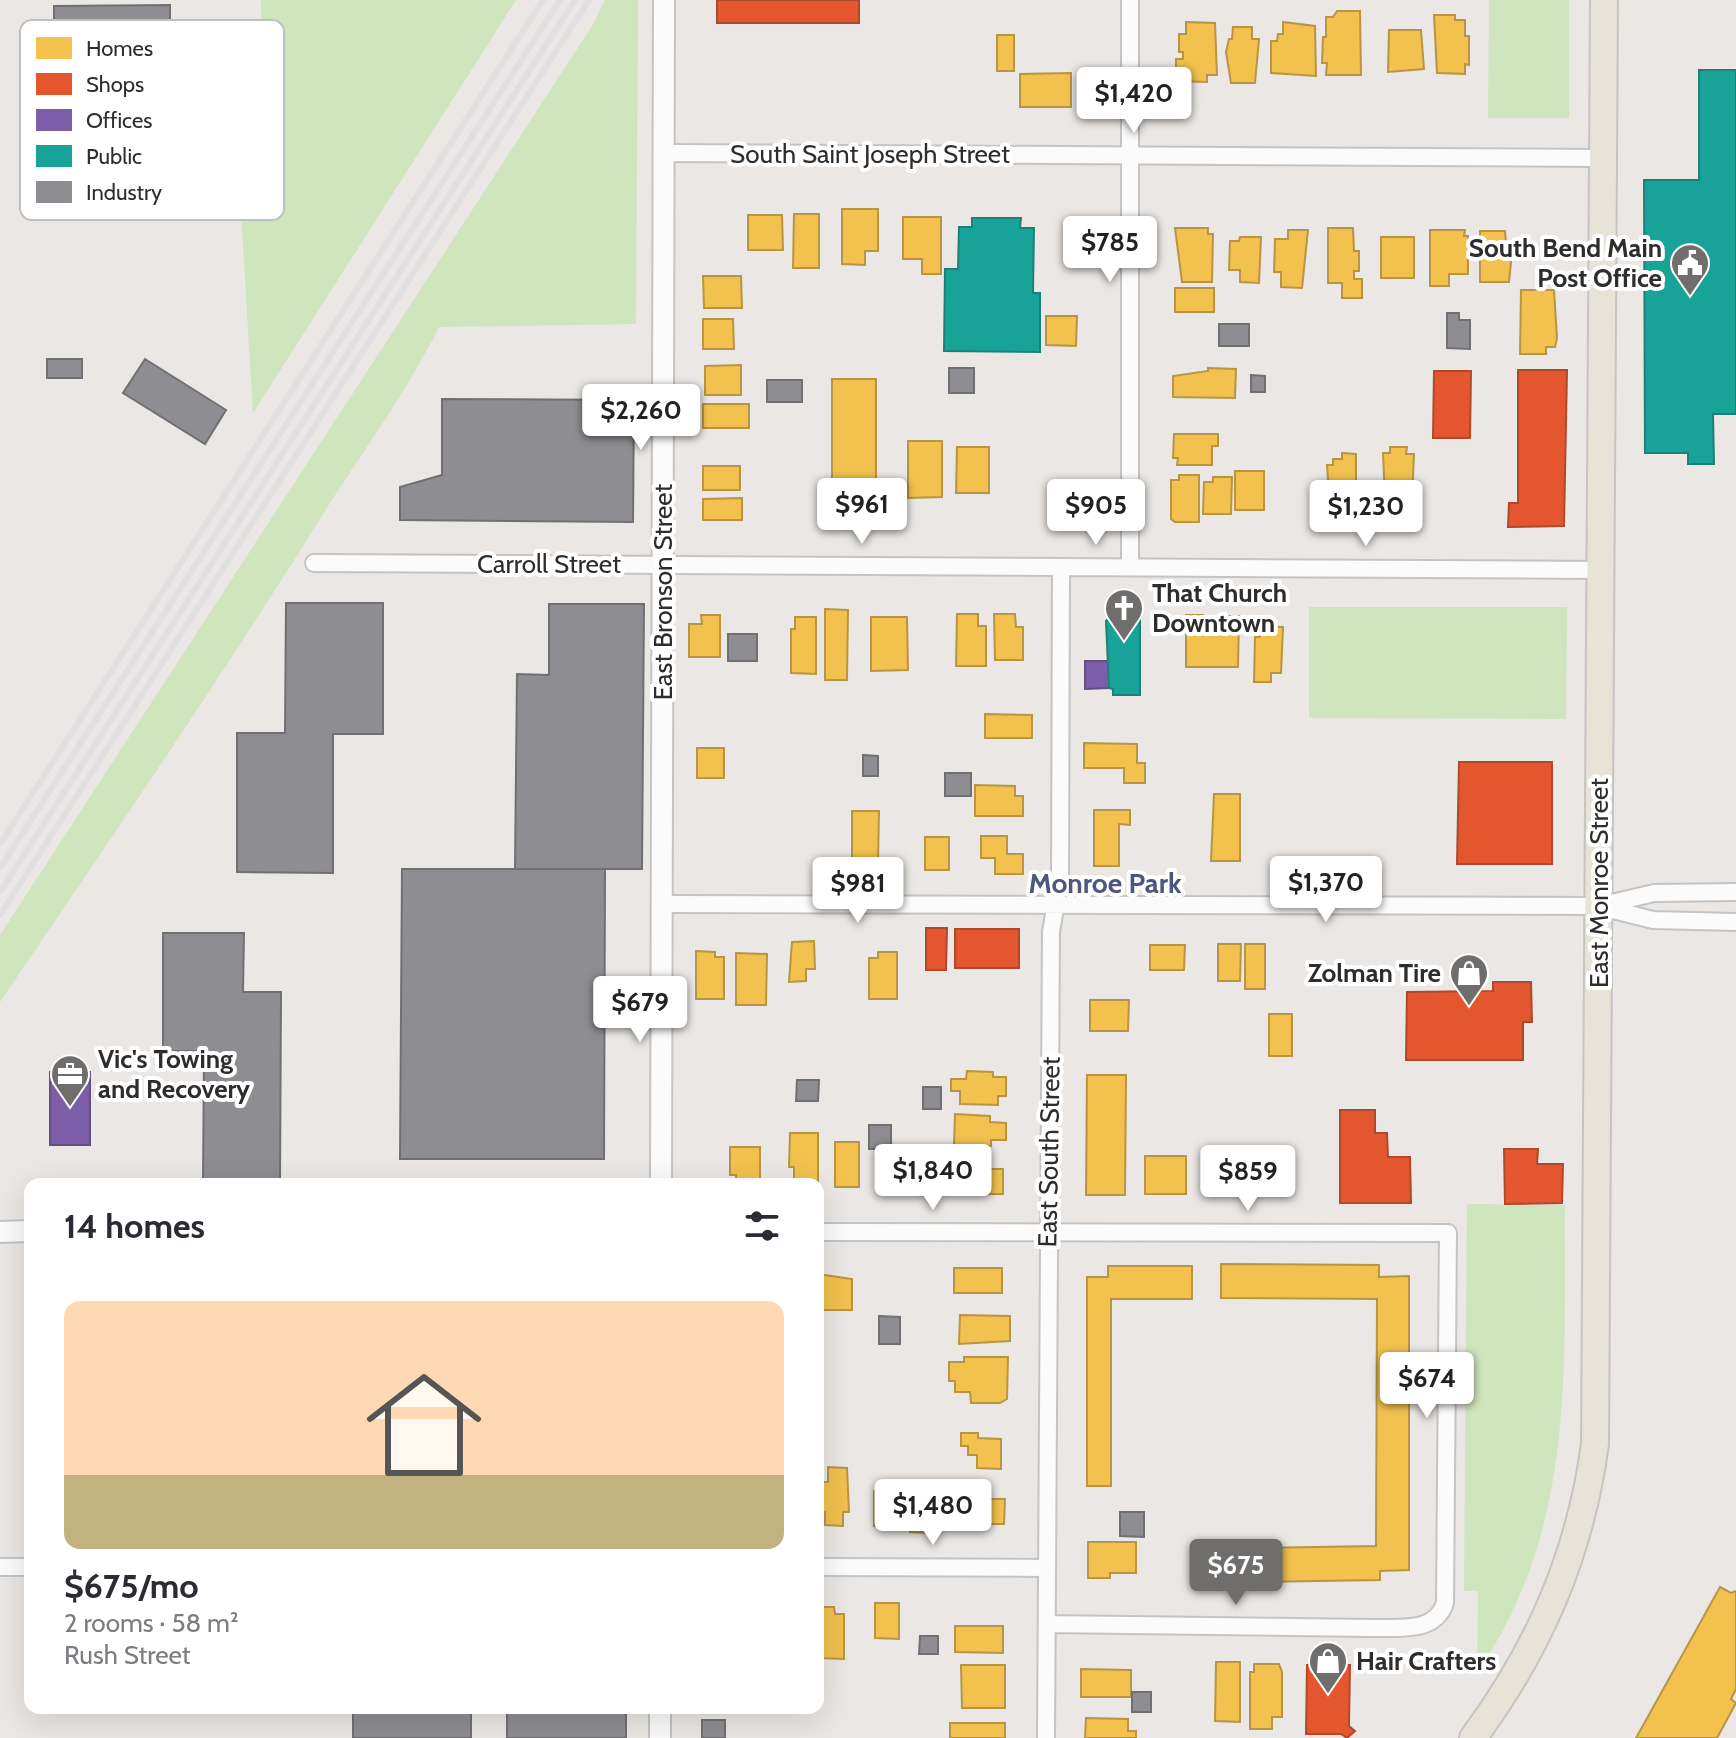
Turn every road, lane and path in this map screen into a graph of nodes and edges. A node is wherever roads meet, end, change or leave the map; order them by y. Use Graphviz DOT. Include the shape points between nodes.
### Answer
graph roads {
  1 [pos="664,0"];
  2 [pos="1130,0"];
  3 [pos="1604,0"];
  4 [pos="664,153"];
  5 [pos="1130,155"];
  6 [pos="1603,158"];
  7 [pos="314,563"];
  8 [pos="663,565"];
  9 [pos="1061,567"];
  10 [pos="1130,567"];
  11 [pos="1601,570"];
  12 [pos="1736,892"];
  13 [pos="663,904"];
  14 [pos="1053,906"];
  15 [pos="1599,906"];
  16 [pos="1736,922"];
  17 [pos="661,1178"];
  18 [pos="24,1231"];
  19 [pos="0,1232"];
  20 [pos="824,1232"];
  21 [pos="1049,1232"];
  22 [pos="0,1567"];
  23 [pos="24,1567"];
  24 [pos="824,1567"];
  25 [pos="1047,1568"];
  26 [pos="1047,1624"];
  27 [pos="660,1714"];
  28 [pos="660,1738"];
  29 [pos="1046,1738"];
  30 [pos="1473,1738"];
  1 -- 4 [label="street, East Bronson Street"];
  2 -- 5 [label="street"];
  3 -- 6 [label="main road, East Monroe Street"];
  4 -- 5 [label="street, South Saint Joseph Street"];
  4 -- 8 [label="street, East Bronson Street"];
  5 -- 6 [label="street, South Saint Joseph Street"];
  5 -- 10 [label="street"];
  6 -- 11 [label="main road, East Monroe Street"];
  7 -- 8 [label="street, Carroll Street"];
  8 -- 9 [label="street, Carroll Street"];
  8 -- 13 [label="street, East Bronson Street"];
  9 -- 10 [label="street, Carroll Street"];
  9 -- 14 [label="street, East South Street" via="1060,879"];
  10 -- 11 [label="street, Carroll Street"];
  11 -- 15 [label="main road, East Monroe Street"];
  12 -- 15 [label="street" via="1654,893"];
  13 -- 14 [label="street"];
  13 -- 17 [label="street, East Bronson Street"];
  14 -- 15 [label="street"];
  14 -- 21 [label="street, East South Street"];
  15 -- 16 [label="street" via="1653,920"];
  15 -- 30 [label="main road, East Monroe Street" via="1598,1399 1589,1494 1566,1574 1546,1620 1502,1699"];
  18 -- 19 [label="street"];
  20 -- 21 [label="street"];
  21 -- 25 [label="street, East South Street"];
  21 -- 26 [label="street" via="1448,1233 1445,1603 1434,1621 1420,1627 1370,1628"];
  22 -- 23 [label="street"];
  24 -- 25 [label="street"];
  25 -- 26 [label="street, East South Street"];
  26 -- 29 [label="street, East South Street"];
  27 -- 28 [label="street"];
}
